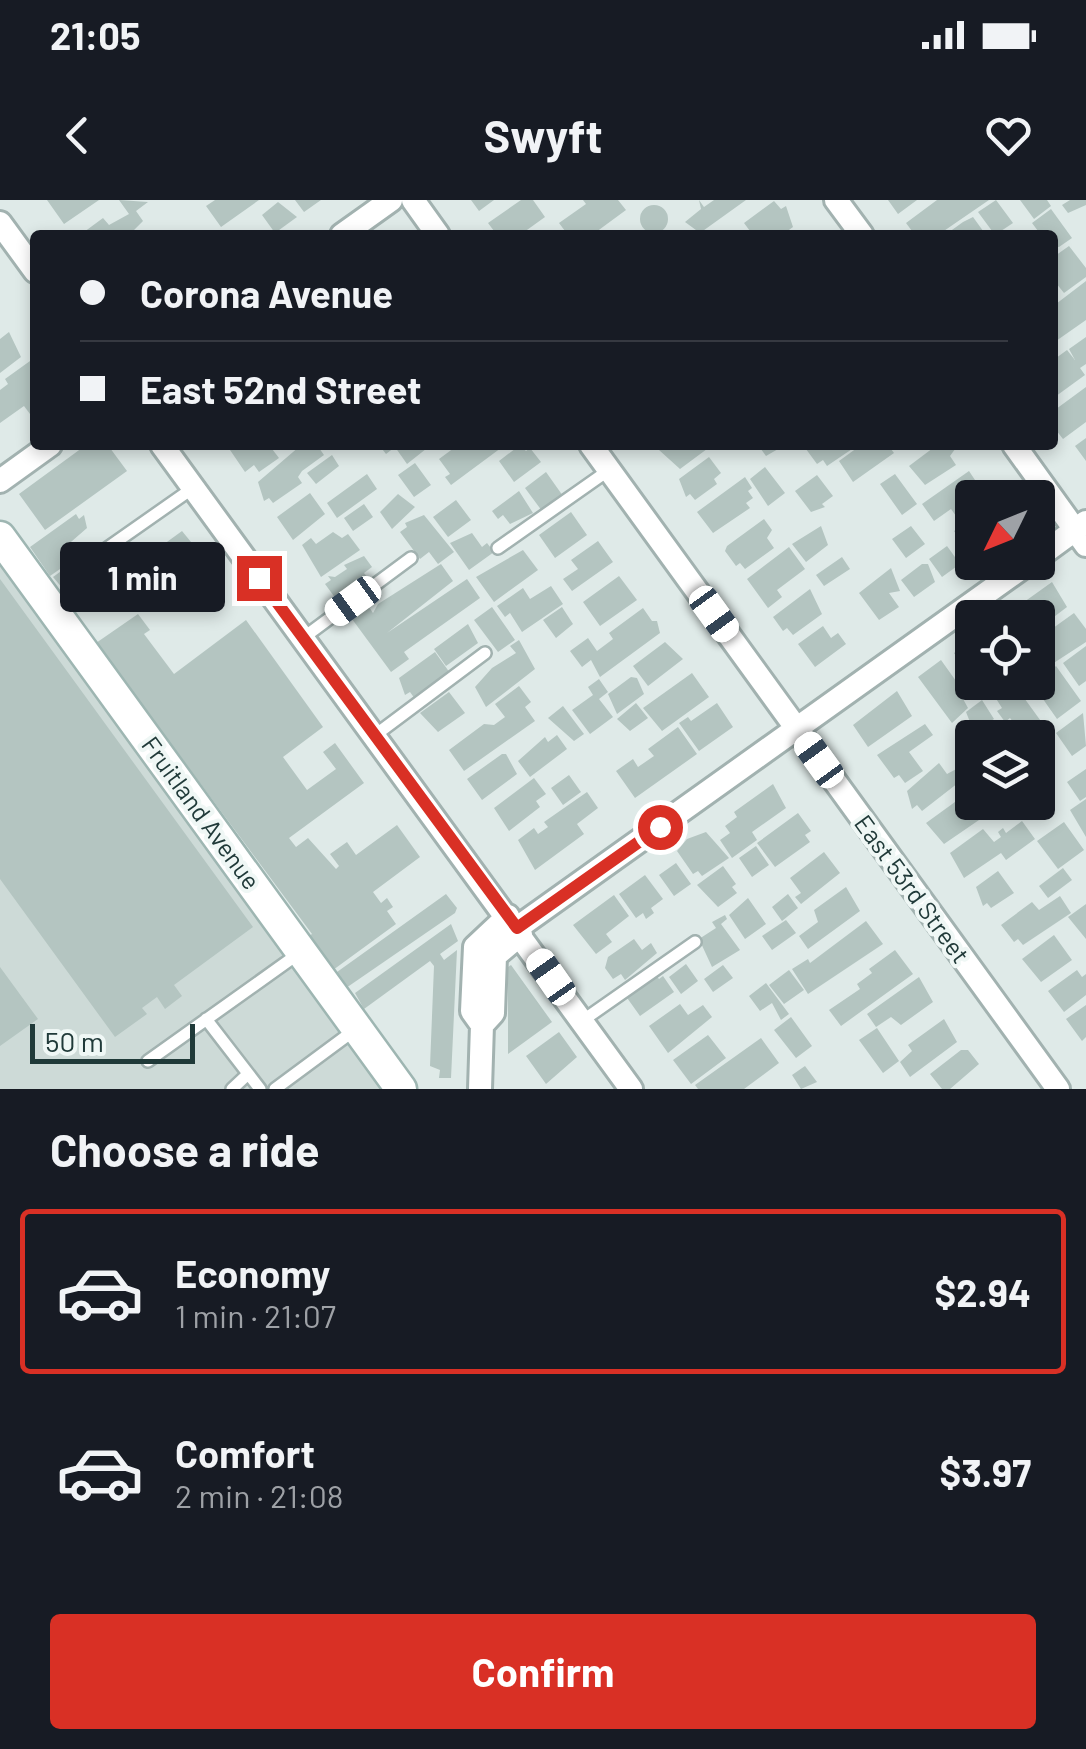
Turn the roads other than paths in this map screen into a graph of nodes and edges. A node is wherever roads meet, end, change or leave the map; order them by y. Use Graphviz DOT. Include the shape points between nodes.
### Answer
graph roads {
  1 [pos="391,200"];
  2 [pos="413,200"];
  3 [pos="836,200"];
  4 [pos="0,223"];
  5 [pos="349,230"];
  6 [pos="434,230"];
  7 [pos="858,230"];
  8 [pos="30,264"];
  9 [pos="43,450"];
  10 [pos="166,450"];
  11 [pos="595,450"];
  12 [pos="1018,450"];
  13 [pos="609,470"];
  14 [pos="0,481"];
  15 [pos="193,488"];
  16 [pos="1082,532"];
  17 [pos="0,537"];
  18 [pos="1055,547"];
  19 [pos="498,548"];
  20 [pos="411,558"];
  21 [pos="86,563"];
  22 [pos="1005,580"];
  23 [pos="303,638"];
  24 [pos="485,653"];
  25 [pos="797,730"];
  26 [pos="374,736"];
  27 [pos="515,926"];
  28 [pos="695,942"];
  29 [pos="301,951"];
  30 [pos="206,1020"];
  31 [pos="582,1022"];
  32 [pos="357,1028"];
  33 [pos="148,1062"];
  34 [pos="248,1074"];
  35 [pos="232,1089"];
  36 [pos="260,1089"];
  37 [pos="276,1089"];
  38 [pos="401,1089"];
  39 [pos="480,1089"];
  40 [pos="631,1089"];
  41 [pos="1058,1089"];
  1 -- 5 [label="street"];
  2 -- 6 [label="street"];
  3 -- 7 [label="street"];
  4 -- 8 [label="street"];
  9 -- 14 [label="street"];
  10 -- 15 [label="street"];
  11 -- 13 [label="street, East 53rd Street"];
  12 -- 16 [label="street"];
  13 -- 19 [label="lane"];
  13 -- 25 [label="street, East 53rd Street"];
  15 -- 21 [label="lane"];
  15 -- 23 [label="street"];
  16 -- 18 [label="street"];
  17 -- 29 [label="street, Fruitland Avenue"];
  20 -- 23 [label="lane"];
  22 -- 25 [label="street"];
  23 -- 26 [label="street"];
  24 -- 26 [label="lane"];
  25 -- 27 [label="street"];
  25 -- 41 [label="street, East 53rd Street"];
  26 -- 27 [label="street"];
  27 -- 31 [label="street"];
  27 -- 39 [label="street" via="474,946"];
  28 -- 31 [label="lane"];
  29 -- 30 [label="lane"];
  29 -- 32 [label="street, Fruitland Avenue"];
  30 -- 33 [label="lane"];
  30 -- 34 [label="lane"];
  31 -- 40 [label="street"];
  32 -- 37 [label="lane"];
  32 -- 38 [label="street, Fruitland Avenue"];
  34 -- 35 [label="lane"];
  34 -- 36 [label="lane"];
}
